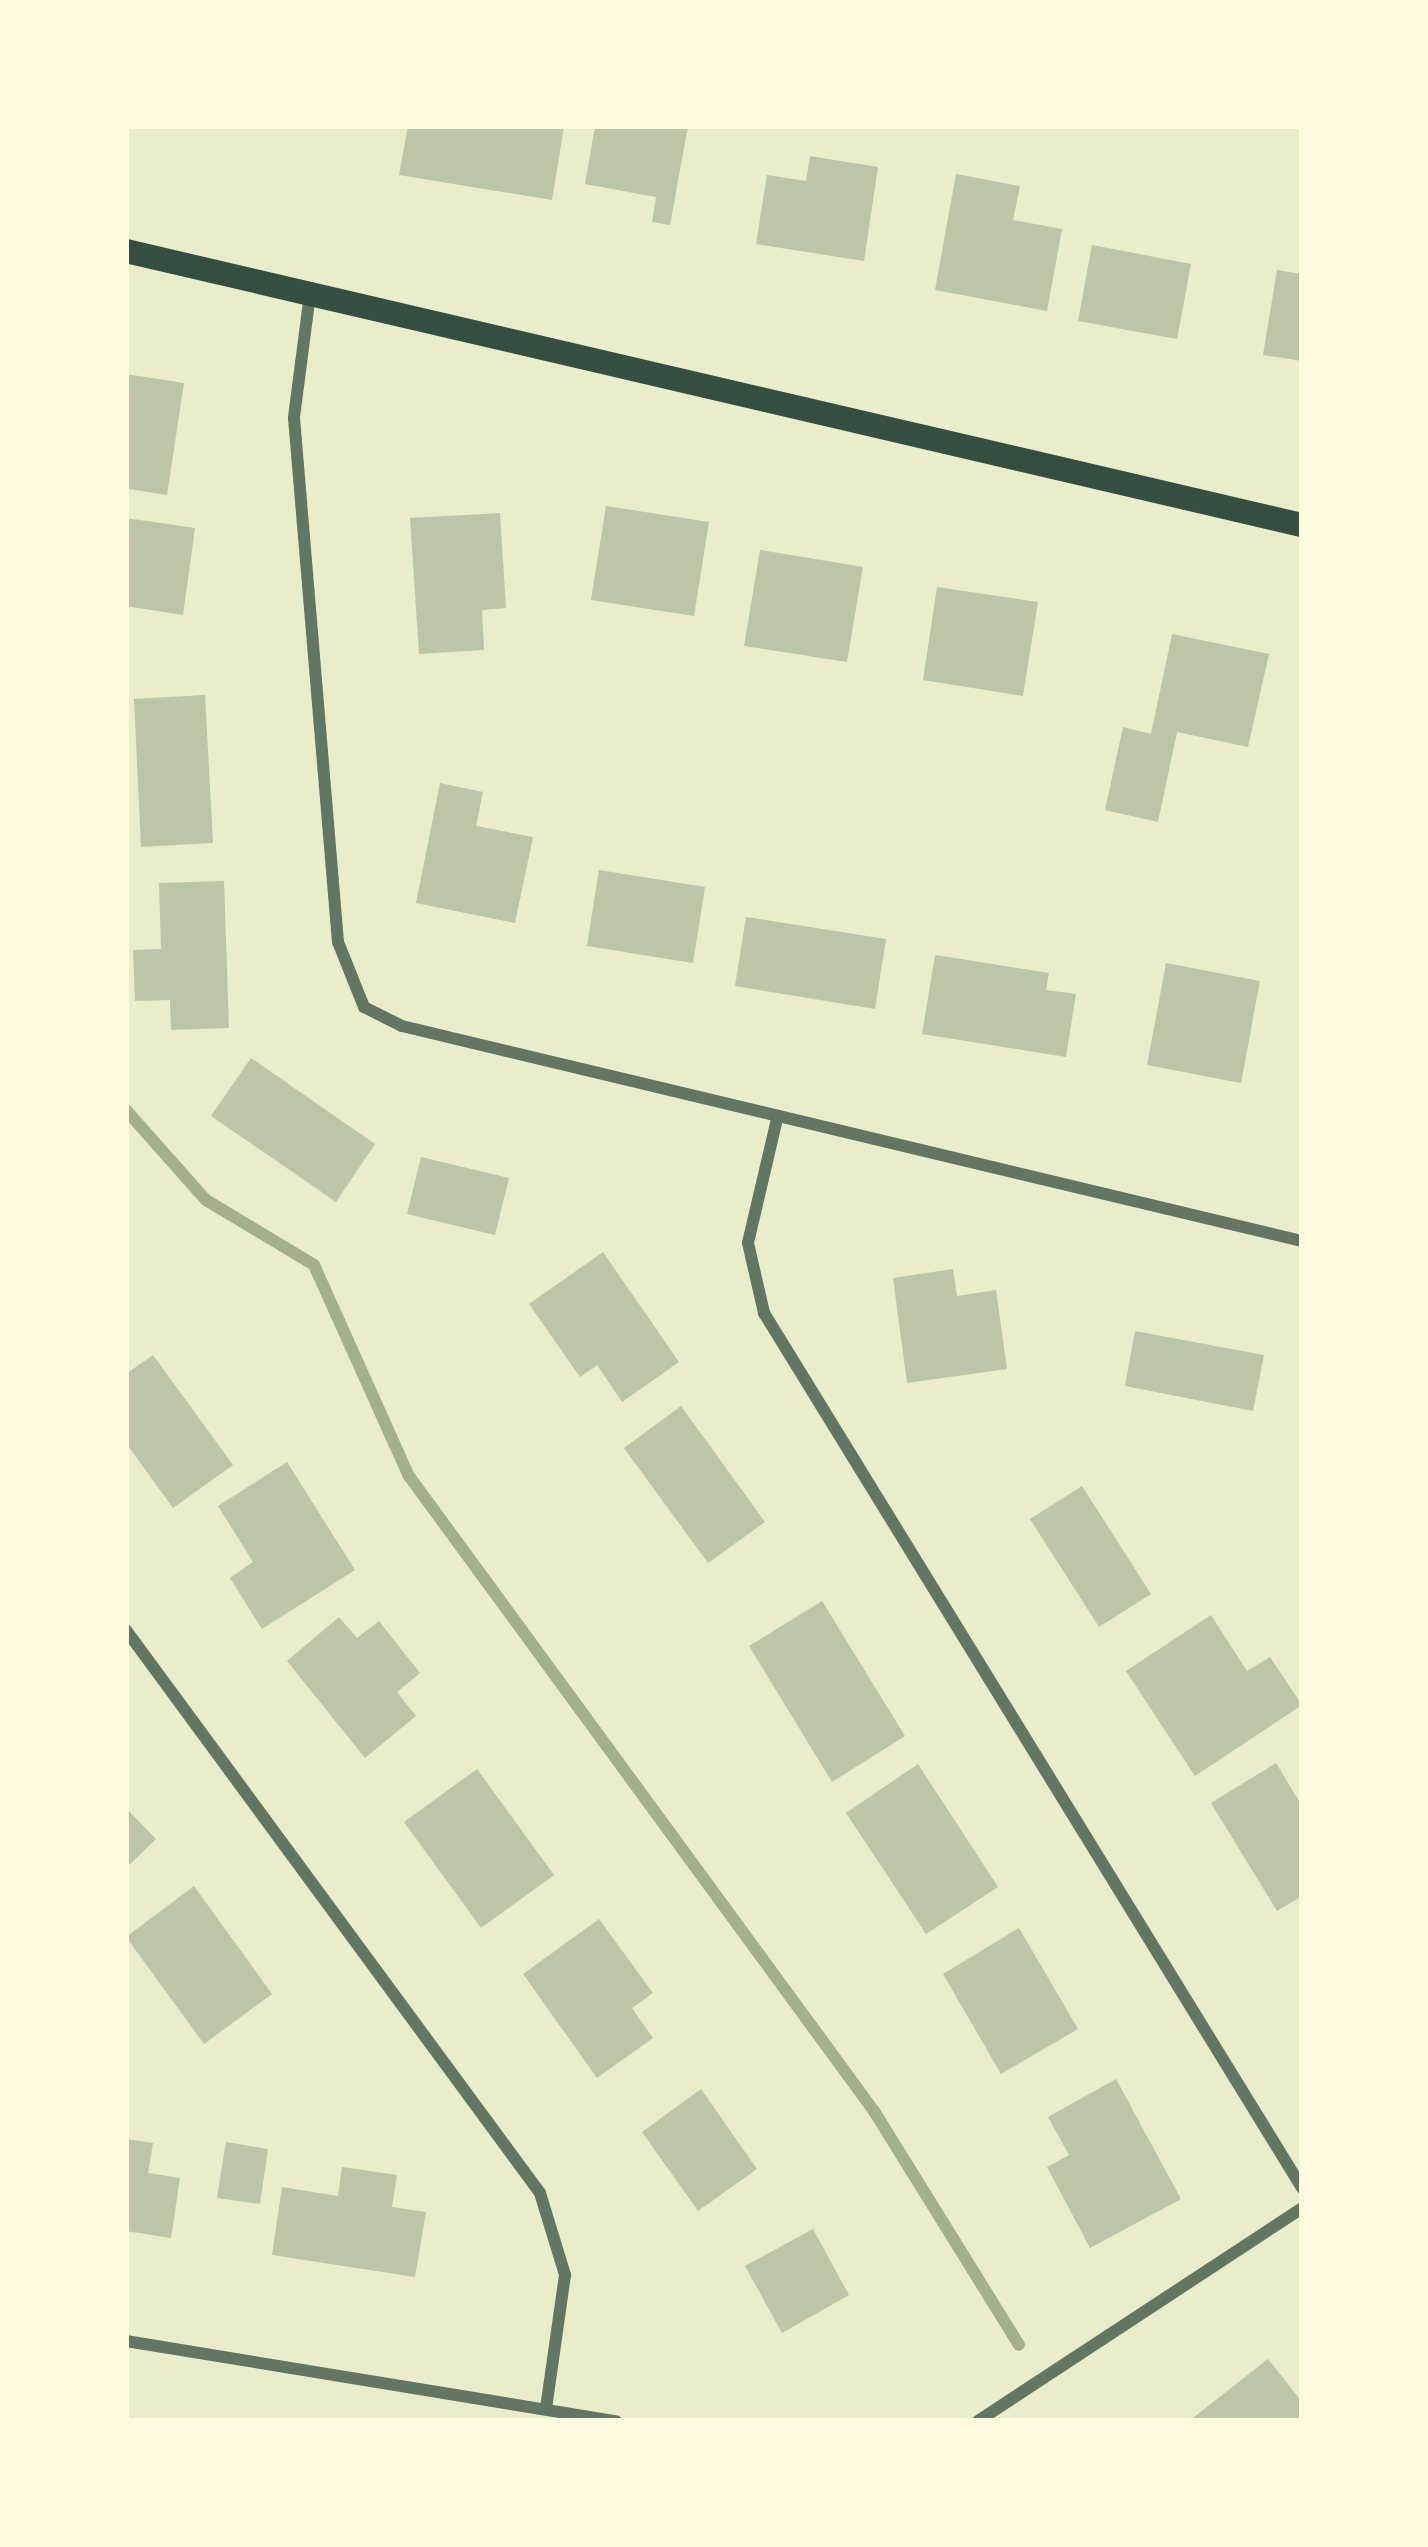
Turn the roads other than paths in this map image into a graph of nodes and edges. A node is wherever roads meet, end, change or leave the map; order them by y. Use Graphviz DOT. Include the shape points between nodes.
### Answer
graph roads {
  1 [pos="126,251"];
  2 [pos="310,294"];
  3 [pos="1302,525"];
  4 [pos="777,1119"];
  5 [pos="1302,1241"];
  6 [pos="126,1630"];
  7 [pos="1302,2188"];
  8 [pos="1302,2208"];
  9 [pos="126,2341"];
  10 [pos="546,2409"];
  11 [pos="572,2417"];
  12 [pos="617,2421"];
  13 [pos="978,2421"];
  1 -- 2 [label="main road"];
  2 -- 3 [label="main road"];
  2 -- 4 [label="street" via="294,418 338,942 352,992 372,1014 402,1026"];
  4 -- 5 [label="street"];
  4 -- 7 [label="street" via="748,1243 764,1313"];
  6 -- 10 [label="street" via="540,2193 565,2275"];
  8 -- 13 [label="street"];
  9 -- 10 [label="street"];
  10 -- 11 [label="street"];
  11 -- 12 [label="street"];
}
